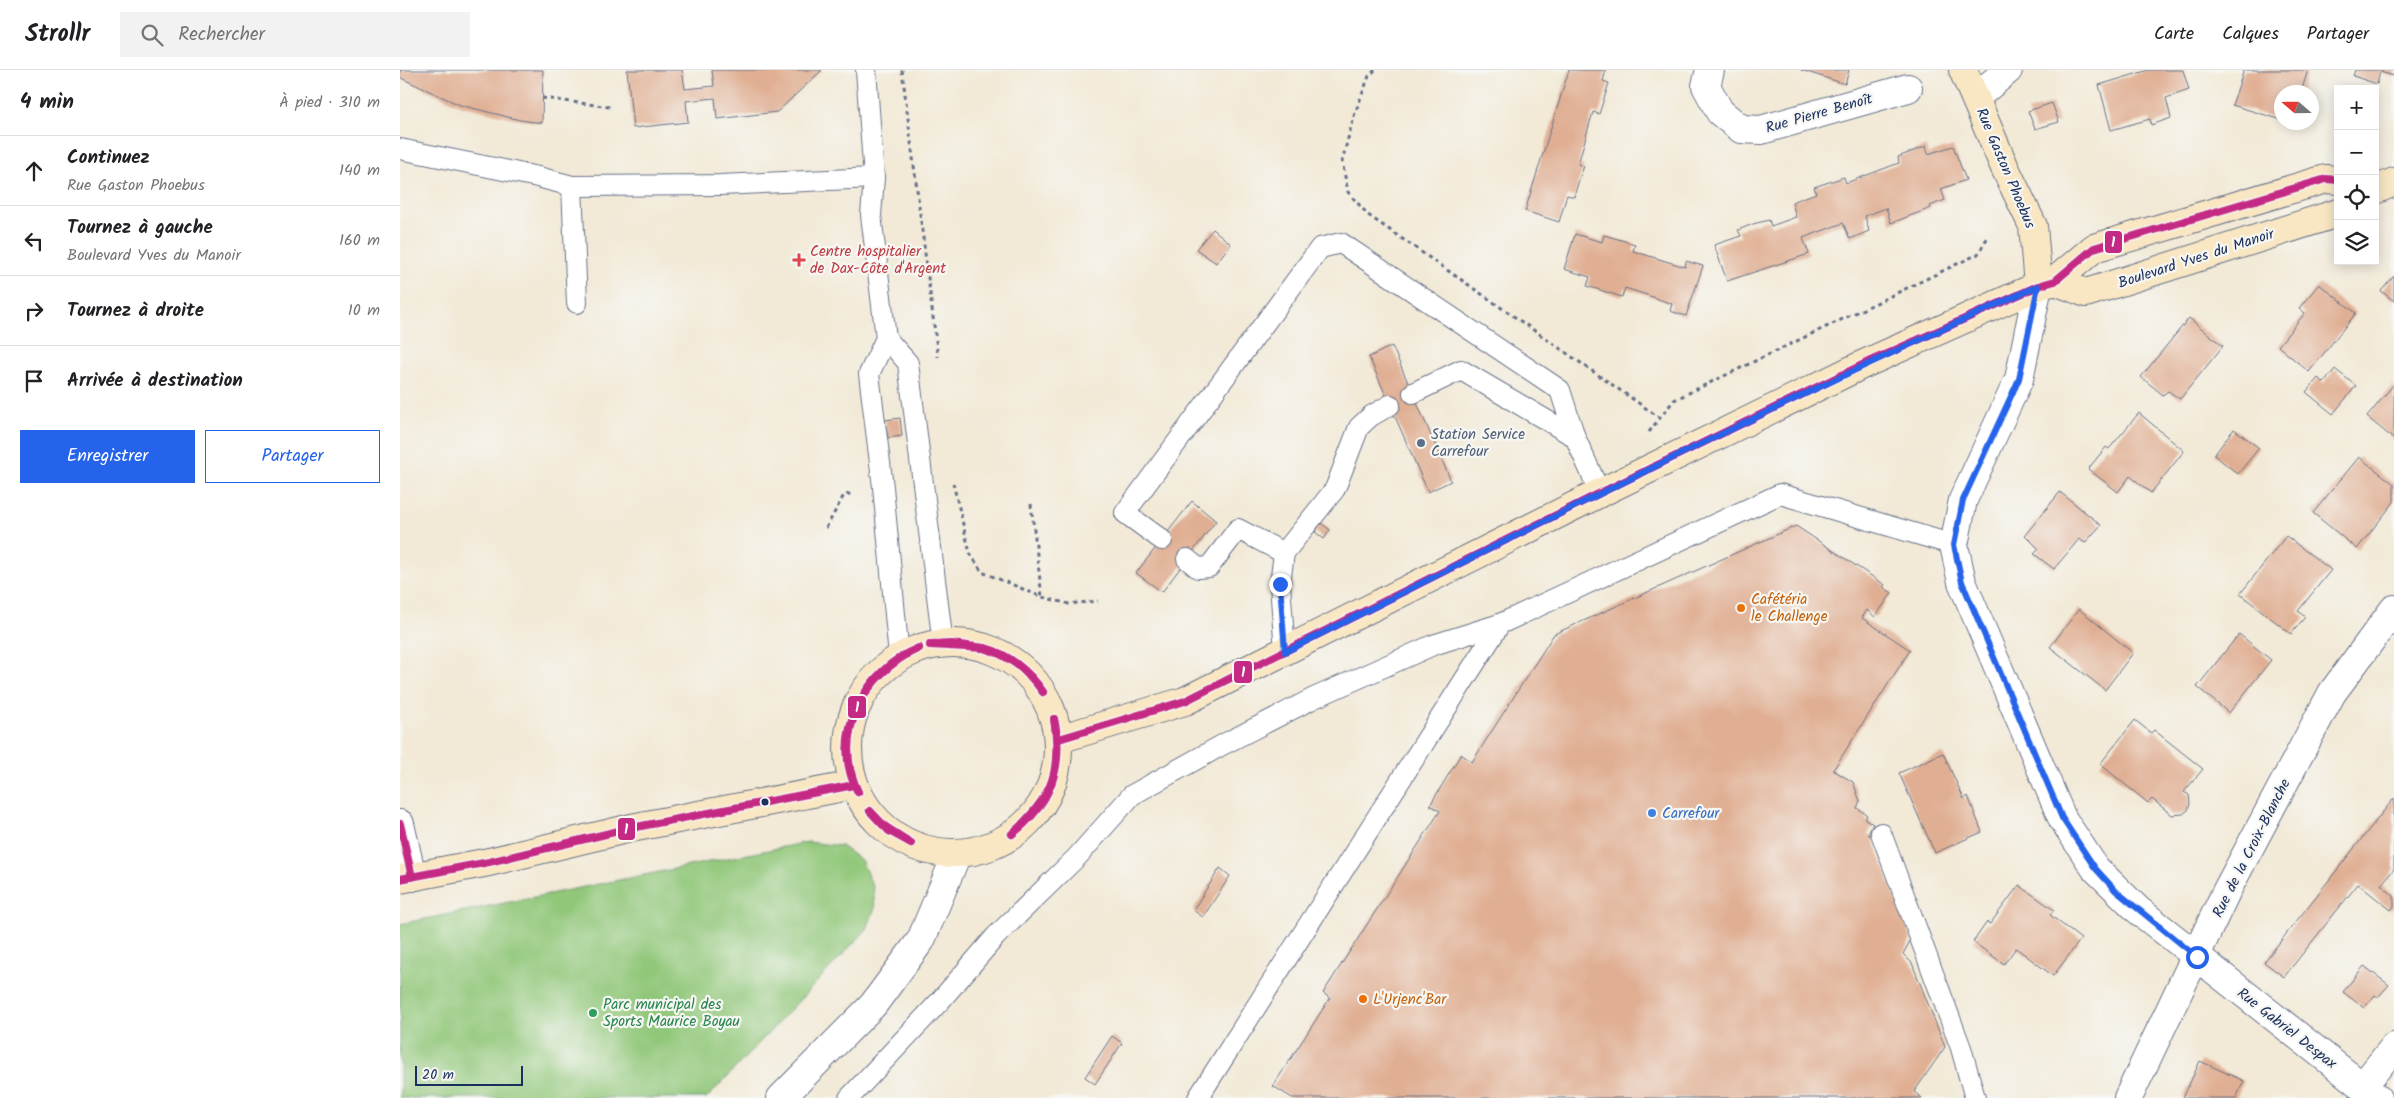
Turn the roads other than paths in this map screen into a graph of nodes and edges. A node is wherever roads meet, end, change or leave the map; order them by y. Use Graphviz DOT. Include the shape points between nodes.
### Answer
graph roads {
  1 [pos="866,70"];
  2 [pos="1710,70"];
  3 [pos="1963,70"];
  4 [pos="2008,70"];
  5 [pos="1908,88"];
  6 [pos="1976,97"];
  7 [pos="400,149"];
  8 [pos="874,178"];
  9 [pos="2334,180"];
  10 [pos="572,186"];
  11 [pos="2334,214"];
  12 [pos="2047,284"];
  13 [pos="577,303"];
  14 [pos="886,338"];
  15 [pos="1413,393"];
  16 [pos="1390,405"];
  17 [pos="1575,437"];
  18 [pos="1600,493"];
  19 [pos="1162,540"];
  20 [pos="1954,545"];
  21 [pos="1284,553"];
  22 [pos="1187,559"];
  23 [pos="2394,609"];
  24 [pos="1500,624"];
  25 [pos="944,644"];
  26 [pos="1285,652"];
  27 [pos="899,657"];
  28 [pos="1059,739"];
  29 [pos="854,785"];
  30 [pos="400,824"];
  31 [pos="1881,833"];
  32 [pos="957,854"];
  33 [pos="406,878"];
  34 [pos="2197,957"];
  35 [pos="2394,1047"];
  36 [pos="2370,1092"];
  37 [pos="781,1098"];
  38 [pos="849,1098"];
  39 [pos="1198,1098"];
  40 [pos="1975,1098"];
  41 [pos="2128,1098"];
  1 -- 8 [label="lane"];
  2 -- 5 [label="street, Rue Pierre Benoît" via="1706,86 1720,112 1741,129 1761,130"];
  3 -- 6 [label="main road, Rue Gaston Phoebus"];
  4 -- 6 [label="street"];
  6 -- 12 [label="main road, Rue Gaston Phoebus" via="2033,226"];
  7 -- 10 [label="lane" via="538,176"];
  8 -- 10 [label="lane" via="720,185"];
  8 -- 14 [label="lane" via="871,215"];
  9 -- 12 [label="main road" via="2326,179 2094,248"];
  10 -- 13 [label="lane"];
  11 -- 12 [label="main road, Boulevard Yves du Manoir" via="2086,293"];
  12 -- 18 [label="main road" via="1864,364"];
  12 -- 20 [label="street, Rue Gaston Phoebus" via="2019,379 1963,500"];
  14 -- 25 [label="lane" via="908,363"];
  14 -- 27 [label="lane" via="869,374"];
  15 -- 17 [label="lane" via="1461,370"];
  16 -- 21 [label="lane" via="1359,427 1335,489"];
  17 -- 18 [label="lane"];
  17 -- 19 [label="lane" via="1560,390 1341,243 1327,246 1320,248 1125,513"];
  18 -- 26 [label="main road"];
  20 -- 24 [label="lane" via="1780,494"];
  20 -- 34 [label="street, Rue Gaston Phoebus" via="1962,582 2062,818 2095,868 2116,891"];
  21 -- 22 [label="lane" via="1238,529 1208,567 1198,568"];
  21 -- 26 [label="lane" via="1280,584"];
  23 -- 34 [label="street, Rue de la Croix-Blanche" via="2332,694 2227,890"];
  24 -- 38 [label="lane" via="1433,645 1314,698 1132,795 1077,857 996,936"];
  24 -- 39 [label="lane"];
  25 -- 27 [label="main road" via="922,646"];
  25 -- 28 [label="main road" via="984,646 1013,660 1036,681 1052,709"];
  26 -- 28 [label="main road" via="1186,700"];
  27 -- 29 [label="main road" via="880,672 853,713 848,737 848,762"];
  28 -- 32 [label="main road" via="1056,773 1043,804 1026,824 990,847"];
  29 -- 32 [label="main road" via="871,814 895,836 925,850"];
  29 -- 33 [label="main road" via="631,828 490,862"];
  30 -- 33 [label="street"];
  31 -- 40 [label="lane" via="1961,1048"];
  32 -- 37 [label="street" via="921,940 872,1005"];
  34 -- 36 [label="street, Rue Gabriel Despax"];
  34 -- 41 [label="street, Rue de la Croix-Blanche"];
  35 -- 36 [label="street"];
}
